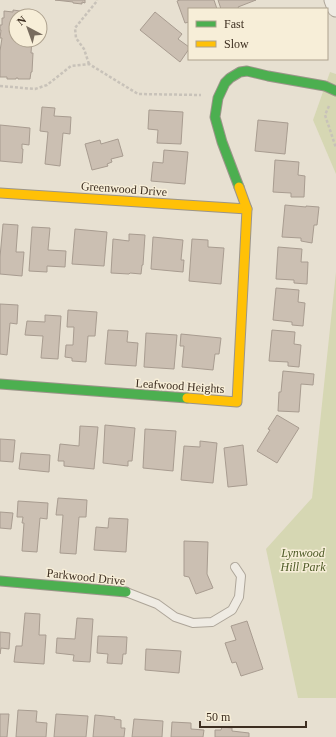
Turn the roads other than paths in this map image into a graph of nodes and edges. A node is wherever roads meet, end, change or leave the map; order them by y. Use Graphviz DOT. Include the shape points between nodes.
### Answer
graph roads {
  1 [pos="333,0"];
  2 [pos="336,8"];
  3 [pos="336,90"];
  4 [pos="0,193"];
  5 [pos="247,209"];
  6 [pos="0,384"];
  7 [pos="235,567"];
  8 [pos="0,580"];
  9 [pos="126,592"];
  1 -- 2 [label="street"];
  3 -- 5 [label="street" via="247,71 240,72 225,83 218,98 215,118"];
  4 -- 5 [label="street, Greenwood Drive"];
  5 -- 6 [label="street, Leafwood Heights" via="237,402"];
  7 -- 9 [label="lane, Parkwood Drive" via="241,576 239,597 232,610 212,622 193,622 175,617 156,604"];
  8 -- 9 [label="street, Parkwood Drive"];
}
